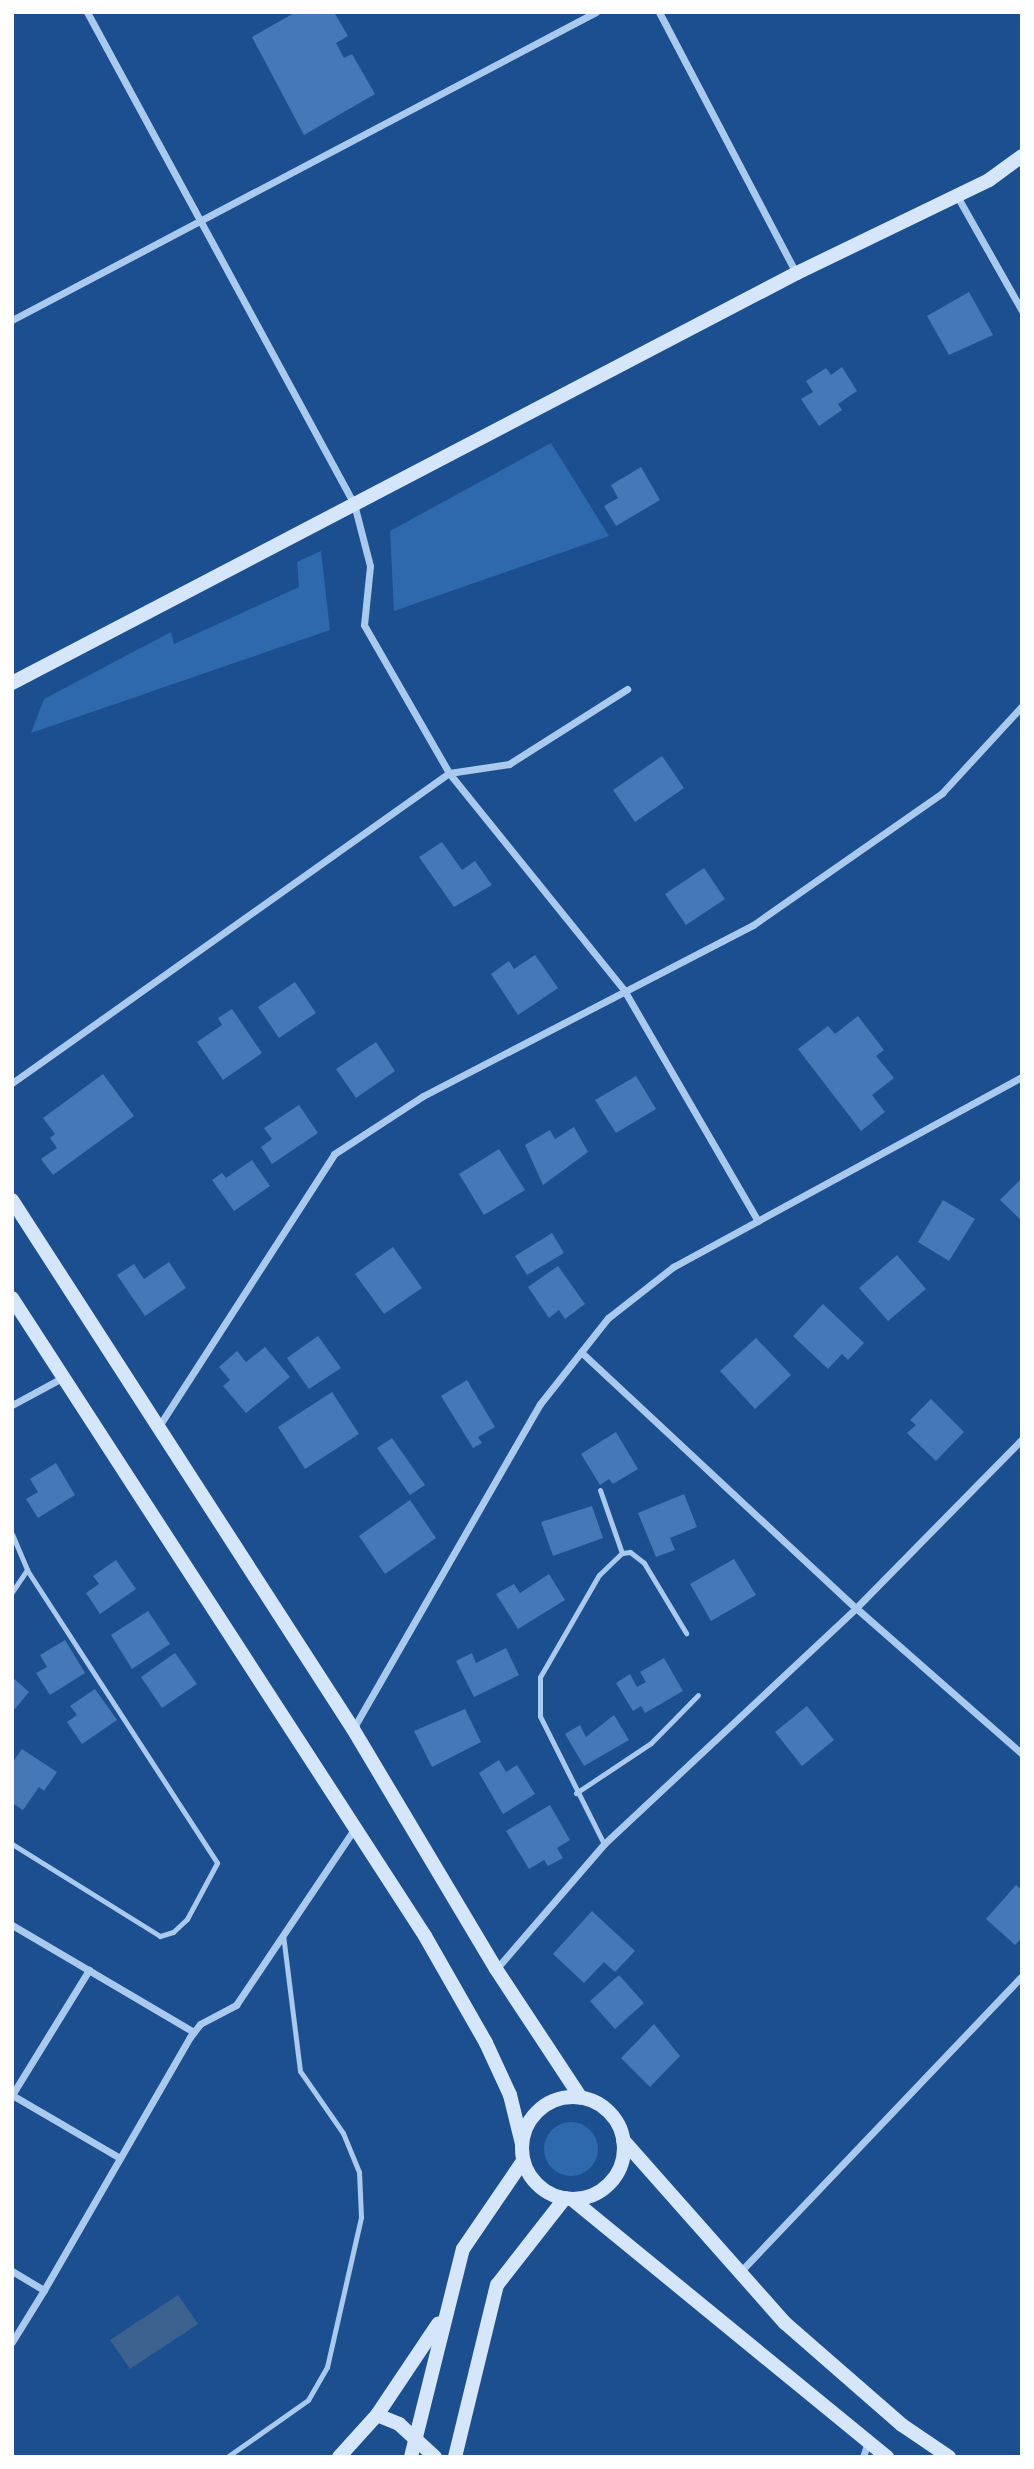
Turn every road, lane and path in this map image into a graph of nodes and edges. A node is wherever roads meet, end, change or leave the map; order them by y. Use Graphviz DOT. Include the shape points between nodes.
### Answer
graph roads {
  1 [pos="86,12"];
  2 [pos="596,12"];
  3 [pos="659,12"];
  4 [pos="1022,156"];
  5 [pos="957,196"];
  6 [pos="199,220"];
  7 [pos="797,273"];
  8 [pos="1022,311"];
  9 [pos="12,320"];
  10 [pos="354,504"];
  11 [pos="12,683"];
  12 [pos="627,689"];
  13 [pos="1022,706"];
  14 [pos="449,773"];
  15 [pos="624,990"];
  16 [pos="1022,1077"];
  17 [pos="12,1083"];
  18 [pos="12,1200"];
  19 [pos="758,1221"];
  20 [pos="12,1298"];
  21 [pos="581,1352"];
  22 [pos="62,1378"];
  23 [pos="12,1405"];
  24 [pos="159,1426"];
  25 [pos="1022,1439"];
  26 [pos="600,1490"];
  27 [pos="12,1534"];
  28 [pos="622,1553"];
  29 [pos="27,1570"];
  30 [pos="12,1592"];
  31 [pos="856,1608"];
  32 [pos="686,1633"];
  33 [pos="698,1695"];
  34 [pos="353,1729"];
  35 [pos="1022,1754"];
  36 [pos="576,1793"];
  37 [pos="355,1828"];
  38 [pos="12,1844"];
  39 [pos="604,1844"];
  40 [pos="12,1925"];
  41 [pos="284,1935"];
  42 [pos="496,1969"];
  43 [pos="89,1970"];
  44 [pos="1022,1976"];
  45 [pos="194,2032"];
  46 [pos="12,2095"];
  47 [pos="581,2098"];
  48 [pos="623,2140"];
  49 [pos="522,2144"];
  50 [pos="120,2158"];
  51 [pos="523,2161"];
  52 [pos="569,2199"];
  53 [pos="12,2272"];
  54 [pos="740,2272"];
  55 [pos="44,2290"];
  56 [pos="443,2317"];
  57 [pos="12,2342"];
  58 [pos="377,2415"];
  59 [pos="415,2436"];
  60 [pos="865,2451"];
  61 [pos="227,2457"];
  62 [pos="339,2457"];
  63 [pos="411,2457"];
  64 [pos="435,2457"];
  65 [pos="455,2457"];
  66 [pos="887,2457"];
  67 [pos="949,2457"];
  1 -- 6 [label="street"];
  2 -- 6 [label="street"];
  3 -- 7 [label="street"];
  4 -- 5 [label="street"];
  5 -- 7 [label="street"];
  5 -- 8 [label="street"];
  6 -- 9 [label="street"];
  6 -- 10 [label="street"];
  7 -- 10 [label="street"];
  10 -- 11 [label="street"];
  10 -- 14 [label="street" via="370,566 364,625"];
  12 -- 14 [label="street" via="509,764"];
  13 -- 15 [label="street" via="942,793 839,867 753,925"];
  14 -- 15 [label="street"];
  14 -- 17 [label="street"];
  15 -- 19 [label="street"];
  15 -- 24 [label="street" via="423,1096 334,1154"];
  16 -- 19 [label="street"];
  18 -- 24 [label="street"];
  19 -- 21 [label="street" via="673,1267 608,1318"];
  20 -- 22 [label="street"];
  21 -- 31 [label="street"];
  21 -- 34 [label="street" via="540,1404"];
  22 -- 23 [label="street"];
  22 -- 37 [label="street"];
  24 -- 34 [label="street"];
  25 -- 31 [label="street"];
  26 -- 28 [label="lane"];
  27 -- 29 [label="lane"];
  28 -- 32 [label="lane" via="630,1552 644,1563"];
  28 -- 36 [label="lane" via="599,1575 540,1677 540,1716"];
  29 -- 30 [label="lane"];
  29 -- 38 [label="lane" via="217,1863 187,1919 173,1932 160,1936"];
  31 -- 35 [label="street"];
  31 -- 39 [label="street"];
  33 -- 36 [label="lane" via="651,1743"];
  34 -- 42 [label="street"];
  36 -- 39 [label="lane"];
  37 -- 41 [label="street"];
  37 -- 49 [label="street" via="425,1936 486,2043 510,2095"];
  39 -- 42 [label="street"];
  40 -- 43 [label="street"];
  41 -- 45 [label="street" via="236,2005"];
  41 -- 61 [label="lane" via="300,2071 343,2133 359,2172 361,2217 327,2367 308,2400"];
  42 -- 47 [label="street"];
  43 -- 45 [label="street"];
  43 -- 46 [label="street"];
  44 -- 54 [label="street"];
  45 -- 50 [label="street"];
  46 -- 50 [label="street"];
  47 -- 48 [label="street" via="609,2112"];
  47 -- 49 [label="street" via="564,2098 535,2113"];
  48 -- 52 [label="street" via="620,2166 605,2188"];
  48 -- 54 [label="street"];
  49 -- 51 [label="street"];
  50 -- 55 [label="street"];
  51 -- 52 [label="street" via="541,2189"];
  51 -- 56 [label="street" via="463,2249"];
  52 -- 60 [label="street" via="754,2344"];
  52 -- 65 [label="street" via="497,2285"];
  53 -- 55 [label="street"];
  54 -- 67 [label="street" via="785,2323 902,2425"];
  55 -- 57 [label="street"];
  56 -- 58 [label="street"];
  56 -- 59 [label="street"];
  58 -- 59 [label="street"];
  58 -- 62 [label="street"];
  59 -- 63 [label="street"];
  59 -- 64 [label="street"];
  60 -- 66 [label="street"];
}
